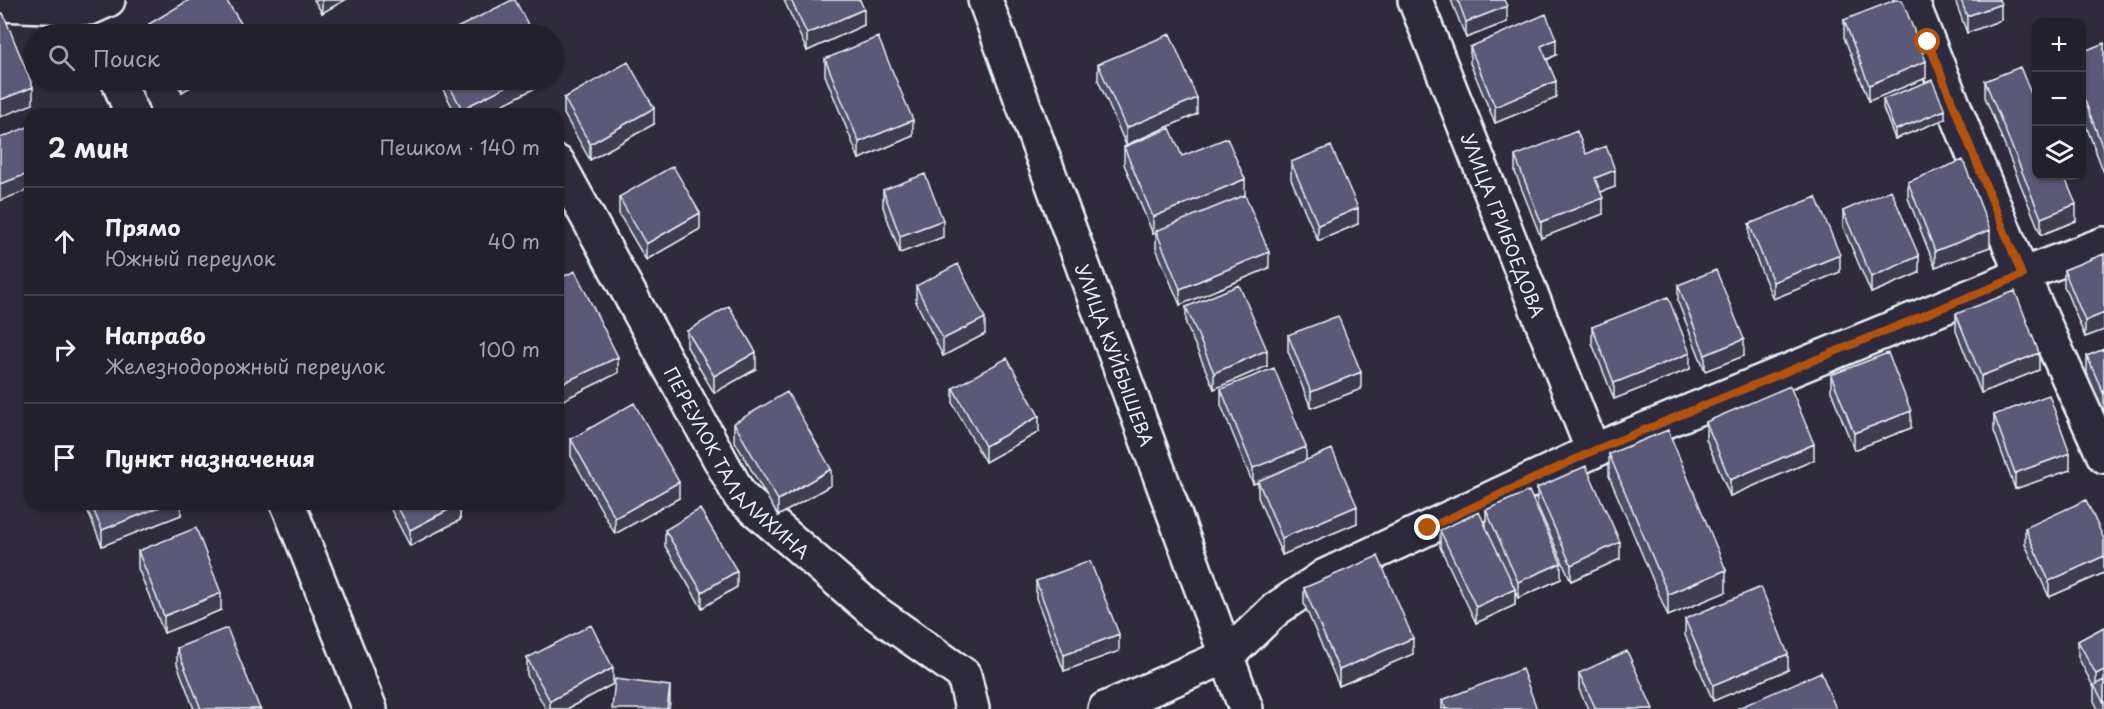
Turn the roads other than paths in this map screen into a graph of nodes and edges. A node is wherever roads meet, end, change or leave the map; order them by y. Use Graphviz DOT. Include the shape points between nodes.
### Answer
graph roads {
  1 [pos="985,0"];
  2 [pos="1415,0"];
  3 [pos="1911,0"];
  4 [pos="0,4"];
  5 [pos="96,11"];
  6 [pos="122,90"];
  7 [pos="130,108"];
  8 [pos="564,174"];
  9 [pos="2104,244"];
  10 [pos="2022,275"];
  11 [pos="1593,451"];
  12 [pos="2104,456"];
  13 [pos="290,510"];
  14 [pos="1227,656"];
  15 [pos="370,709"];
  16 [pos="972,709"];
  17 [pos="1105,709"];
  18 [pos="1246,709"];
  1 -- 14 [label="street, УЛИЦА КУЙБЫШЕВА"];
  2 -- 11 [label="street, УЛИЦА ГРИБОЕДОВА"];
  3 -- 10 [label="street"];
  4 -- 5 [label="street"];
  6 -- 7 [label="street"];
  8 -- 16 [label="street, ПЕРЕУЛОК ТАЛАЛИХИНА" via="740,496 872,610 964,675"];
  9 -- 10 [label="street"];
  10 -- 11 [label="street"];
  10 -- 12 [label="street"];
  11 -- 14 [label="street" via="1325,576 1276,609"];
  13 -- 15 [label="street"];
  14 -- 17 [label="street"];
  14 -- 18 [label="street, УЛИЦА КУЙБЫШЕВА"];
}
